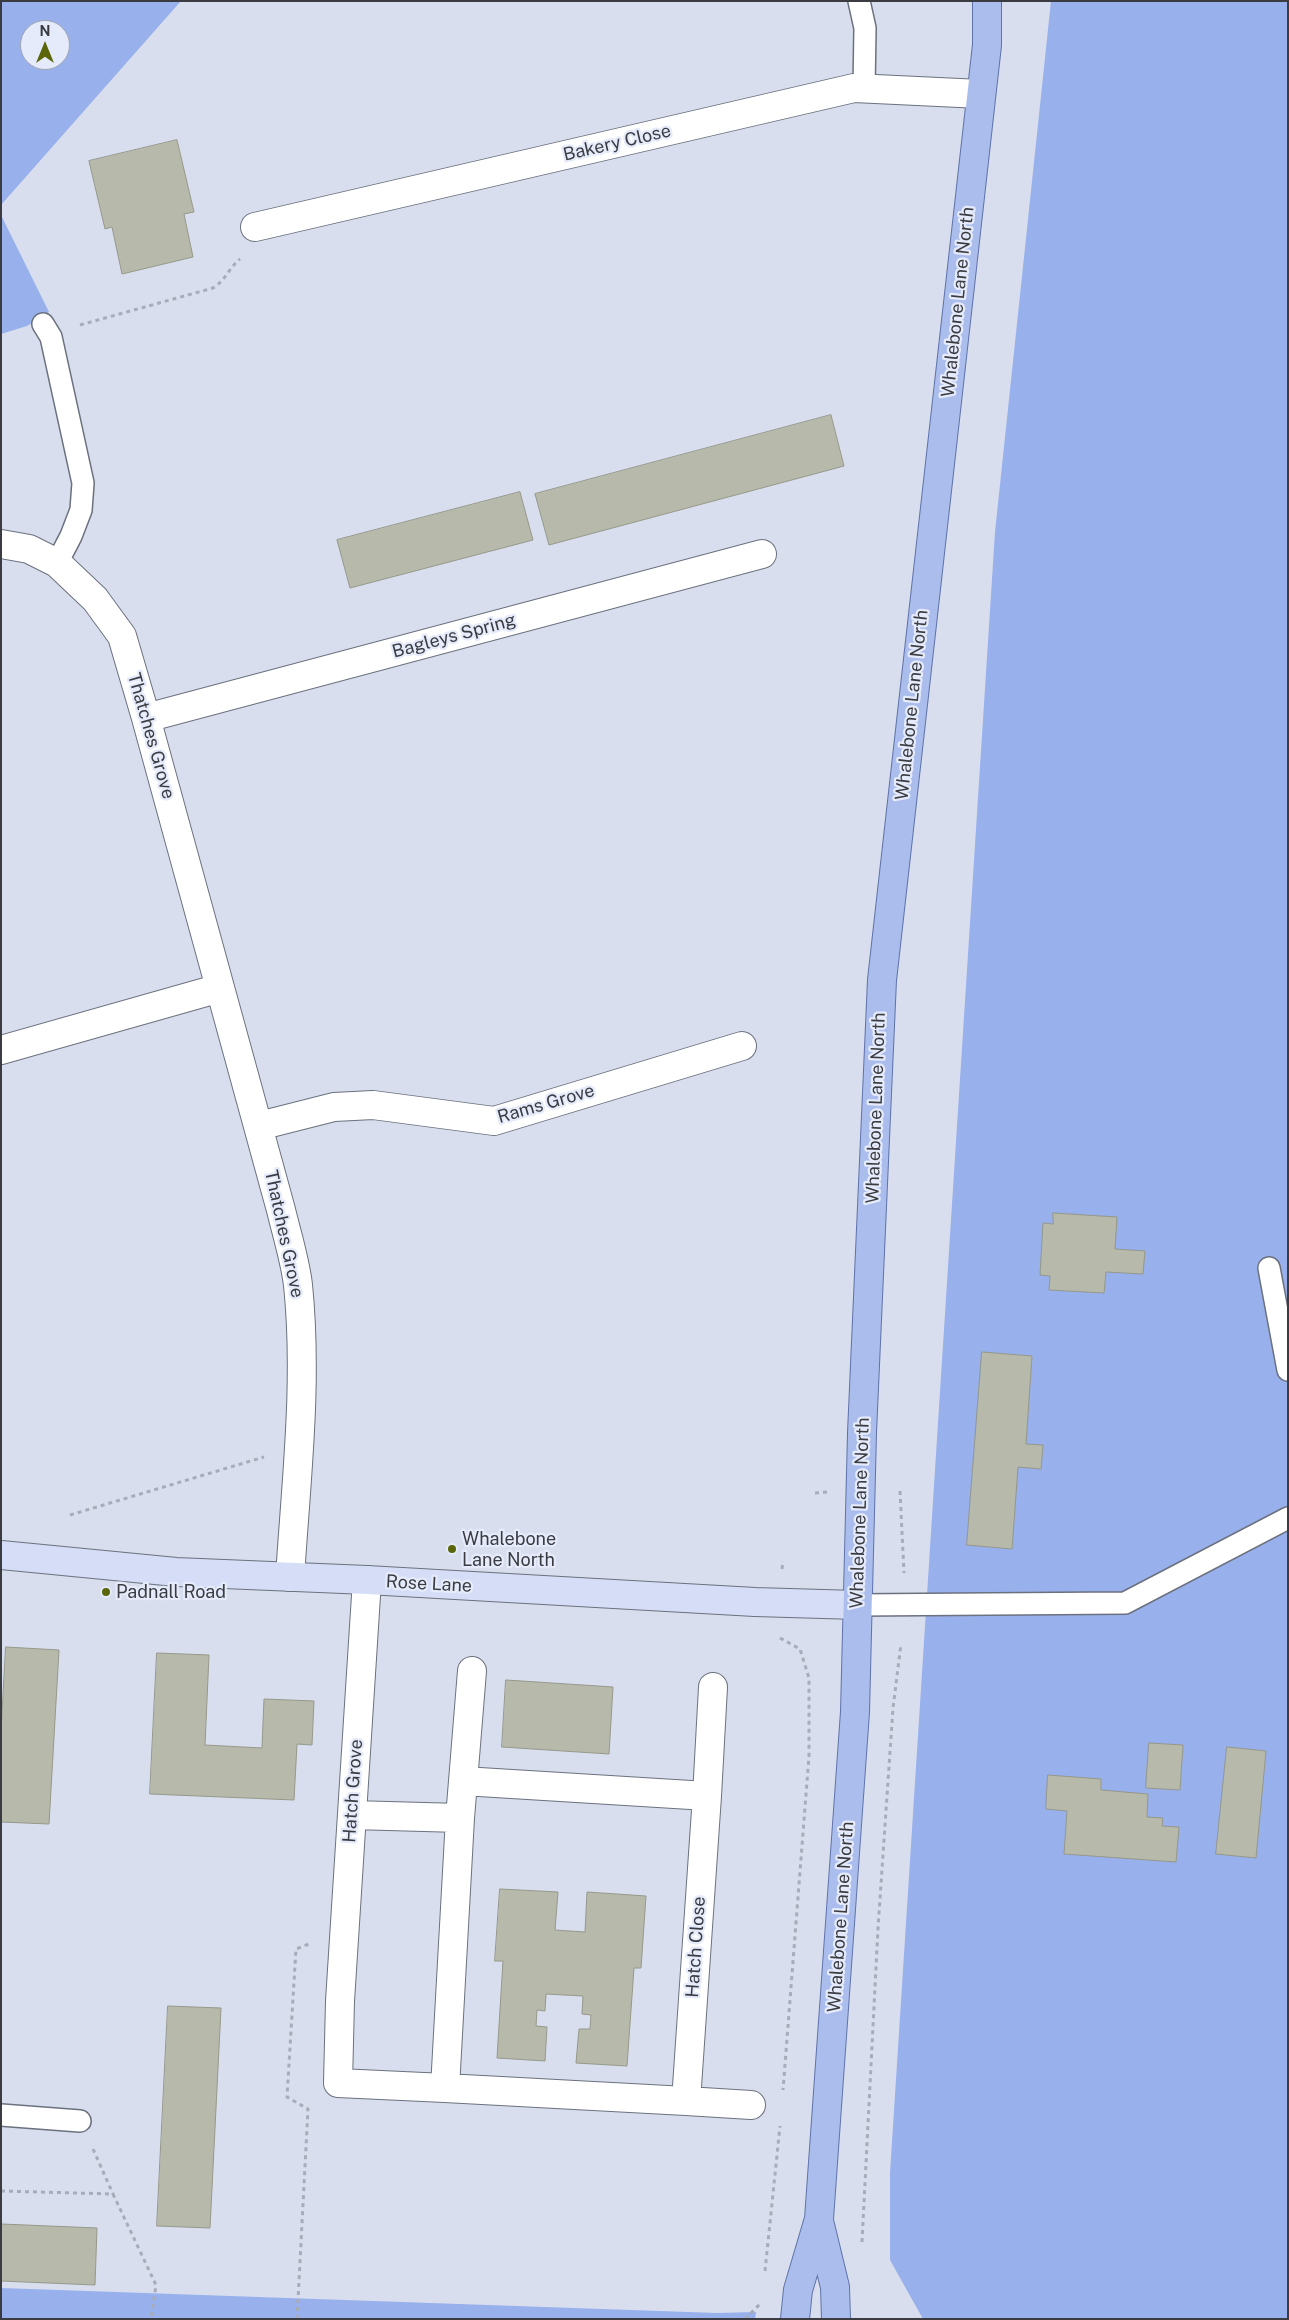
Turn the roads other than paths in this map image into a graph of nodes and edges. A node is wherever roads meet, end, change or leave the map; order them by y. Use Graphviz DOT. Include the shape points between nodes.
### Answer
graph roads {
  1 [pos="860,1"];
  2 [pos="987,1"];
  3 [pos="864,88"];
  4 [pos="981,94"];
  5 [pos="255,227"];
  6 [pos="47,331"];
  7 [pos="1,544"];
  8 [pos="762,554"];
  9 [pos="57,563"];
  10 [pos="146,718"];
  11 [pos="220,988"];
  12 [pos="742,1046"];
  13 [pos="1,1050"];
  14 [pos="259,1126"];
  15 [pos="1270,1268"];
  16 [pos="1288,1370"];
  17 [pos="1288,1518"];
  18 [pos="1,1555"];
  19 [pos="290,1578"];
  20 [pos="367,1580"];
  21 [pos="857,1605"];
  22 [pos="472,1671"];
  23 [pos="713,1687"];
  24 [pos="463,1781"];
  25 [pos="706,1796"];
  26 [pos="352,1814"];
  27 [pos="460,1818"];
  28 [pos="445,2088"];
  29 [pos="686,2101"];
  30 [pos="751,2105"];
  31 [pos="1,2115"];
  32 [pos="80,2121"];
  33 [pos="819,2219"];
  34 [pos="795,2319"];
  35 [pos="836,2319"];
  1 -- 3 [label="lane" via="865,28"];
  2 -- 4 [label="main road, Whalebone Lane North" via="987,45"];
  3 -- 4 [label="street, Bakery Close"];
  3 -- 5 [label="street, Bakery Close"];
  4 -- 21 [label="main road, Whalebone Lane North" via="882,980"];
  6 -- 9 [label="lane" via="83,483 81,510"];
  7 -- 9 [label="street, Thatches Grove" via="29,550"];
  8 -- 10 [label="street, Bagleys Spring"];
  9 -- 10 [label="street, Thatches Grove" via="95,599 122,636"];
  10 -- 11 [label="street, Thatches Grove"];
  11 -- 13 [label="street"];
  11 -- 14 [label="street, Thatches Grove"];
  12 -- 14 [label="street, Rams Grove" via="494,1121 373,1105 334,1107"];
  14 -- 19 [label="street, Thatches Grove" via="282,1210 298,1292 302,1344"];
  15 -- 16 [label="lane"];
  17 -- 21 [label="lane" via="1126,1603"];
  18 -- 19 [label="street, Rose Lane" via="176,1572"];
  19 -- 20 [label="street, Rose Lane"];
  20 -- 21 [label="street, Rose Lane"];
  20 -- 26 [label="street, Hatch Grove"];
  21 -- 33 [label="main road, Whalebone Lane North" via="855,1712"];
  22 -- 24 [label="street"];
  23 -- 25 [label="street, Hatch Close"];
  24 -- 25 [label="street"];
  24 -- 27 [label="street"];
  25 -- 29 [label="street, Hatch Close"];
  26 -- 27 [label="street"];
  26 -- 28 [label="street, Hatch Grove" via="338,2083"];
  27 -- 28 [label="street"];
  28 -- 29 [label="street"];
  29 -- 30 [label="street"];
  31 -- 32 [label="lane"];
  33 -- 34 [label="main road, Whalebone Lane North" via="798,2290"];
  33 -- 35 [label="main road, Whalebone Lane North" via="835,2287"];
}
